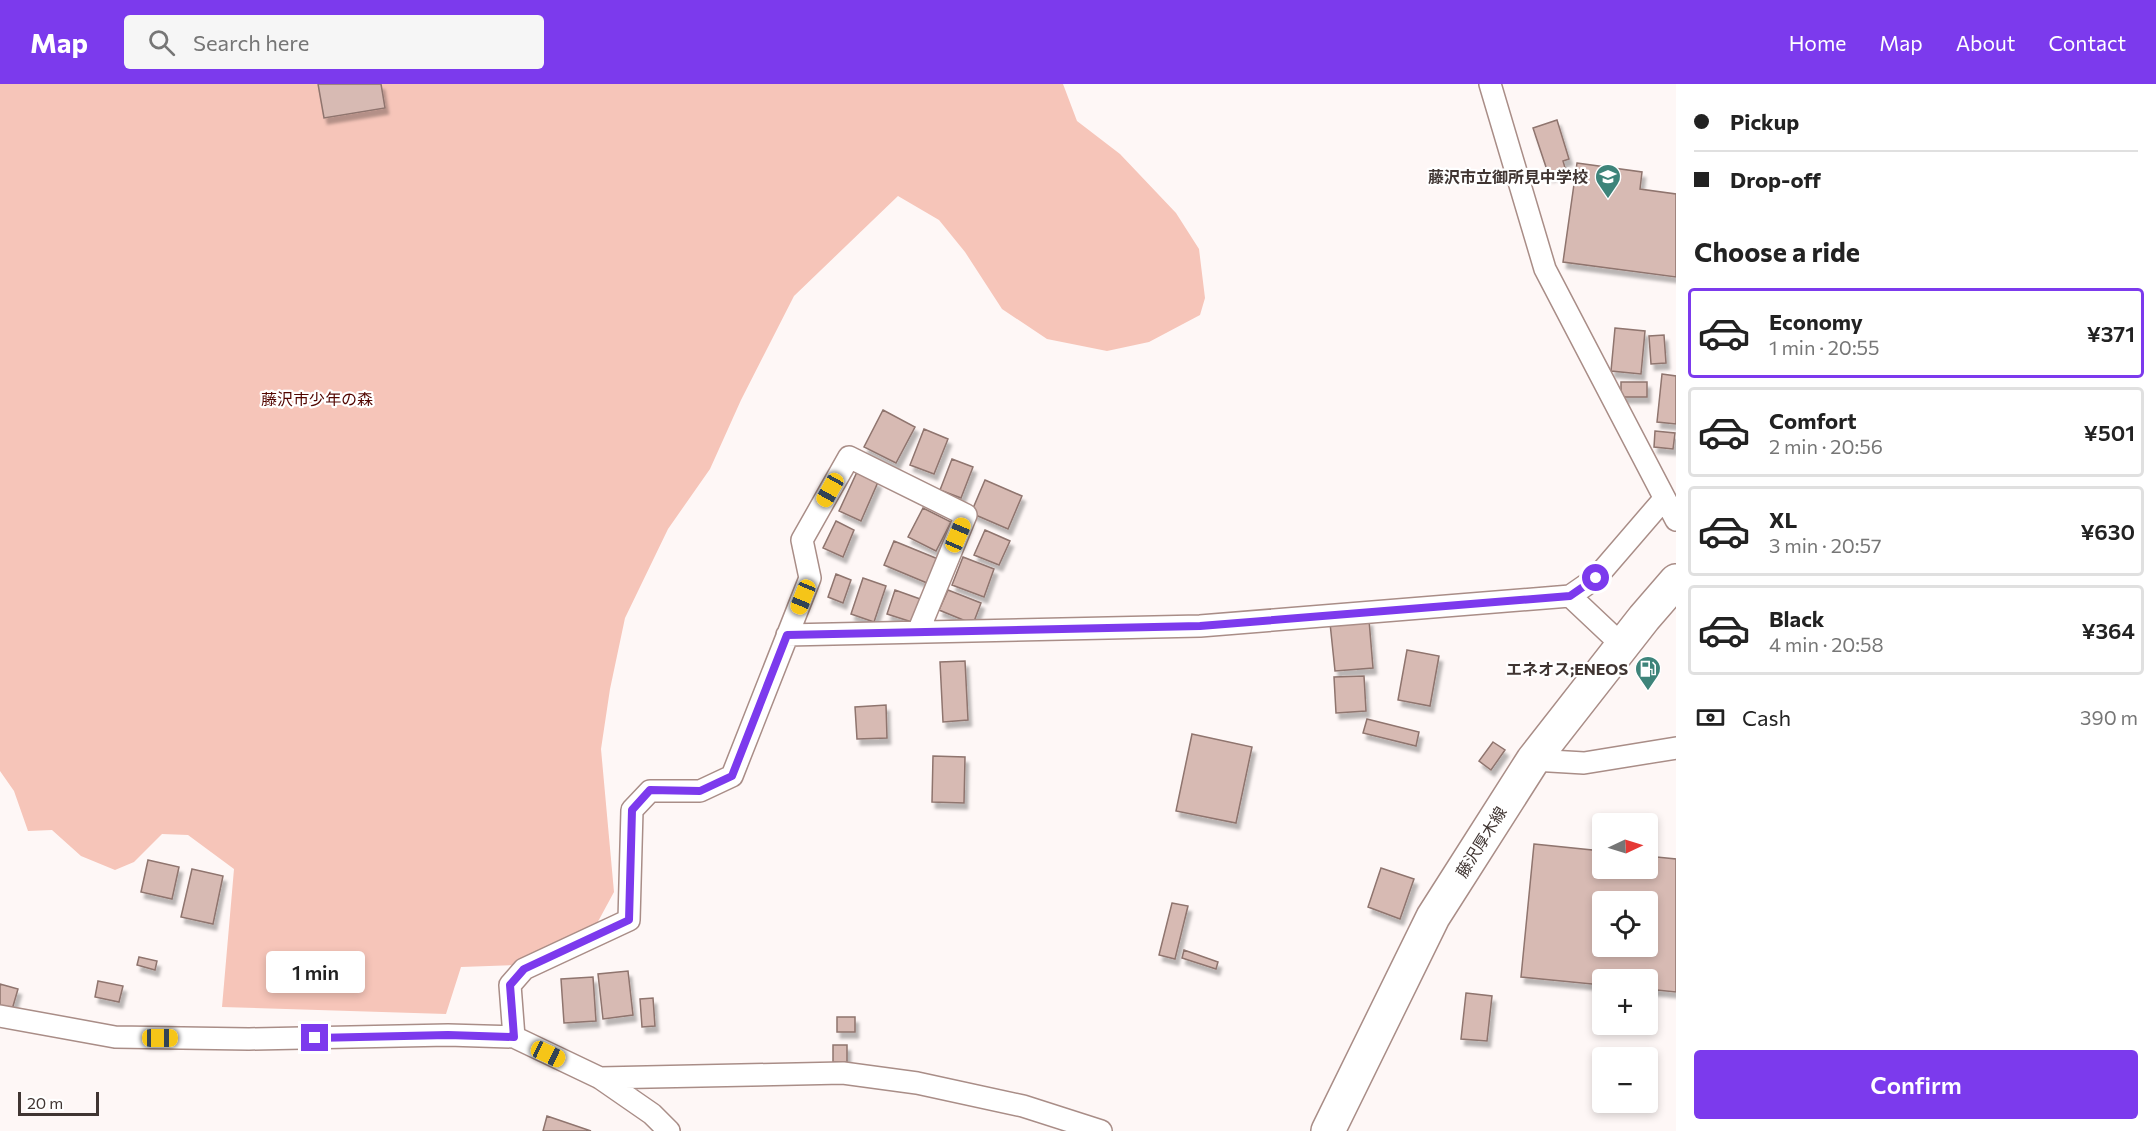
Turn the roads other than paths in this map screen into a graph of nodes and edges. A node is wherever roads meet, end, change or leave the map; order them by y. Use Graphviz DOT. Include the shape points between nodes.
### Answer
graph roads {
  1 [pos="1490,84"];
  2 [pos="1664,499"];
  3 [pos="1676,520"];
  4 [pos="1676,581"];
  5 [pos="1570,596"];
  6 [pos="918,632"];
  7 [pos="787,635"];
  8 [pos="1622,645"];
  9 [pos="1676,748"];
  10 [pos="1533,760"];
  11 [pos="0,1016"];
  12 [pos="514,1037"];
  13 [pos="600,1078"];
  14 [pos="669,1131"];
  15 [pos="1101,1131"];
  16 [pos="1328,1131"];
  1 -- 2 [label="street" via="1545,269"];
  2 -- 3 [label="street"];
  2 -- 5 [label="street" via="1596,578"];
  4 -- 8 [label="main road, 藤沢厚木線"];
  5 -- 6 [label="street" via="1200,626"];
  5 -- 8 [label="street"];
  6 -- 7 [label="street"];
  6 -- 7 [label="street" via="966,515 849,457 802,540 810,578"];
  7 -- 12 [label="street" via="732,776 700,791 650,790 632,810 629,920 524,969 510,985"];
  8 -- 10 [label="main road, 藤沢厚木線"];
  9 -- 10 [label="street" via="1584,763"];
  10 -- 16 [label="main road, 藤沢厚木線" via="1433,917"];
  11 -- 12 [label="street" via="115,1038"];
  12 -- 13 [label="street"];
  13 -- 14 [label="street" via="652,1114"];
  13 -- 15 [label="street" via="843,1073 917,1083 1012,1104"];
}
